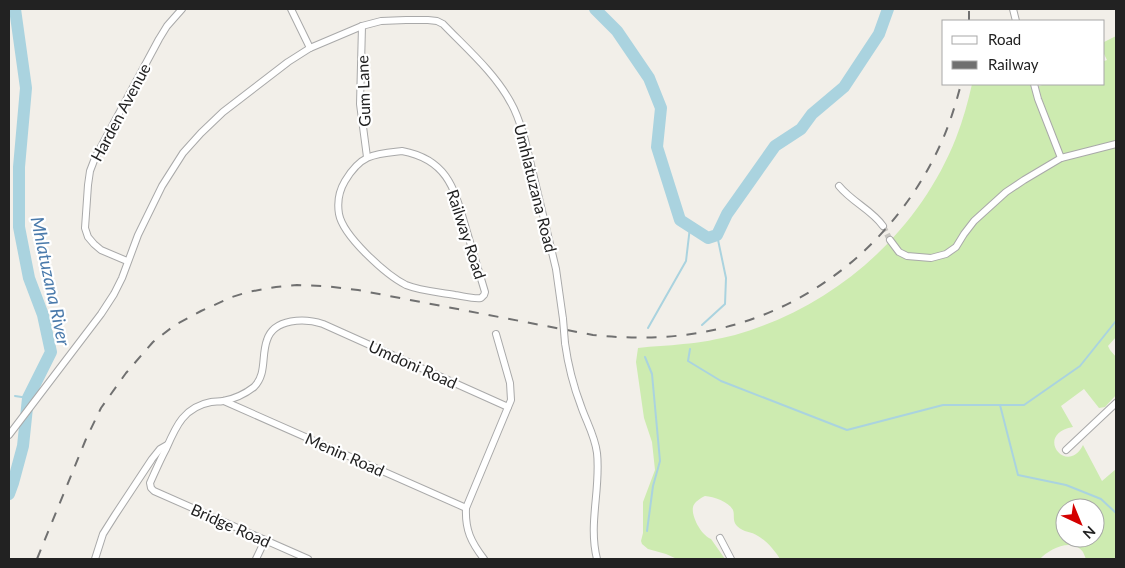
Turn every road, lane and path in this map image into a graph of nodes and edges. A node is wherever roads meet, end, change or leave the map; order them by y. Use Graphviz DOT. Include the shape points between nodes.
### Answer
graph roads {
  1 [pos="182,9"];
  2 [pos="291,9"];
  3 [pos="362,26"];
  4 [pos="310,48"];
  5 [pos="1034,85"];
  6 [pos="1116,144"];
  7 [pos="367,157"];
  8 [pos="1061,158"];
  9 [pos="839,186"];
  10 [pos="883,226"];
  11 [pos="890,240"];
  12 [pos="127,261"];
  13 [pos="496,334"];
  14 [pos="224,401"];
  15 [pos="1116,403"];
  16 [pos="508,407"];
  17 [pos="9,435"];
  18 [pos="167,445"];
  19 [pos="1066,450"];
  20 [pos="466,508"];
  21 [pos="720,538"];
  22 [pos="265,540"];
  23 [pos="95,559"];
  24 [pos="256,559"];
  25 [pos="308,559"];
  26 [pos="484,559"];
  27 [pos="597,559"];
  28 [pos="731,559"];
  1 -- 12 [label="street, Harden Avenue" via="159,39 90,171 85,228 88,237 101,250"];
  2 -- 4 [label="street"];
  3 -- 4 [label="street, Umhlatuzana Road"];
  3 -- 7 [label="street, Gum Lane" via="360,104"];
  3 -- 27 [label="street, Umhlatuzana Road, bridge" via="406,20 444,24 498,83 519,119 556,268 572,382 597,452 593,531"];
  4 -- 12 [label="street, Umhlatuzana Road" via="223,112 183,153 149,210"];
  5 -- 8 [label="street"];
  6 -- 8 [label="street"];
  7 -- 7 [label="street, Railway Road" via="408,152 424,157 442,170 454,189 485,292 481,298 420,290 405,284 381,267 353,239 339,216 338,197 350,173"];
  8 -- 11 [label="street" via="1006,192 974,221 949,253 931,258 907,256 899,252"];
  9 -- 10 [label="street"];
  12 -- 17 [label="street, Umhlatuzana Road" via="122,278 101,314"];
  13 -- 16 [label="street" via="510,383"];
  14 -- 16 [label="street, Umdoni Road" via="247,392 258,382 269,335 278,325 296,321 316,322"];
  14 -- 18 [label="street" via="192,409 178,423"];
  14 -- 20 [label="street, Menin Road"];
  15 -- 19 [label="street"];
  16 -- 20 [label="street"];
  18 -- 22 [label="street, Bridge Road" via="150,483 154,491"];
  18 -- 23 [label="street" via="152,459 103,534"];
  20 -- 26 [label="street" via="469,535"];
  21 -- 28 [label="street"];
  22 -- 24 [label="street"];
  22 -- 25 [label="street, Bridge Road"];
}
